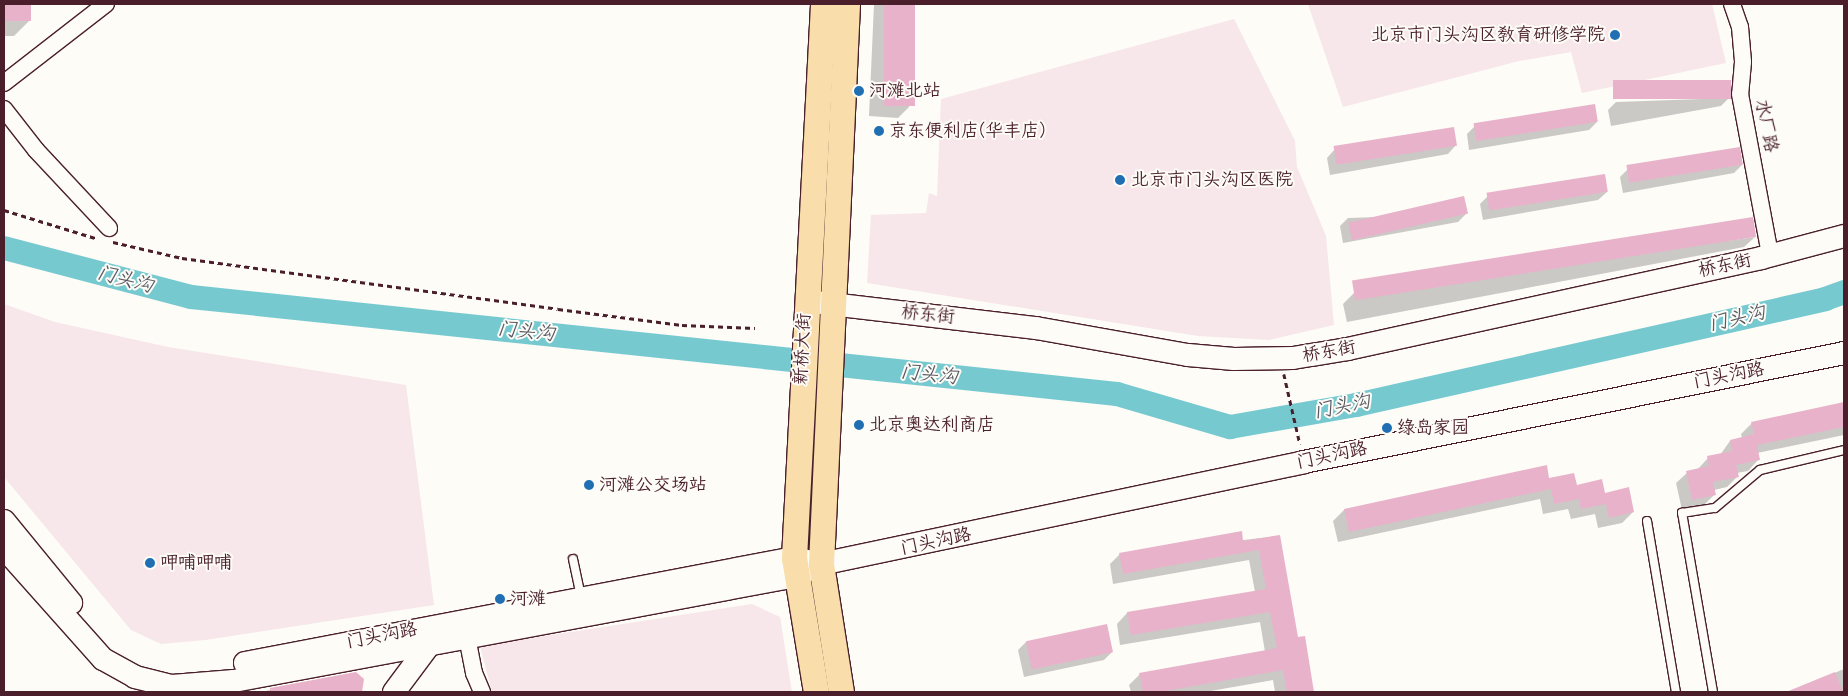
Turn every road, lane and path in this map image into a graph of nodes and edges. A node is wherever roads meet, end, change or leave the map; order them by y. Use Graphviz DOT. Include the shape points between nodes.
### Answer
graph roads {
  1 [pos="106,4"];
  2 [pos="823,4"];
  3 [pos="848,4"];
  4 [pos="1732,4"];
  5 [pos="4,83"];
  6 [pos="4,108"];
  7 [pos="4,210"];
  8 [pos="107,236"];
  9 [pos="1844,236"];
  10 [pos="1770,256"];
  11 [pos="806,300"];
  12 [pos="833,304"];
  13 [pos="755,328"];
  14 [pos="1844,353"];
  15 [pos="1281,358"];
  16 [pos="1844,450"];
  17 [pos="1304,462"];
  18 [pos="4,522"];
  19 [pos="1647,522"];
  20 [pos="4,548"];
  21 [pos="573,559"];
  22 [pos="820,564"];
  23 [pos="795,567"];
  24 [pos="583,606"];
  25 [pos="427,636"];
  26 [pos="467,637"];
  27 [pos="394,692"];
  28 [pos="482,692"];
  29 [pos="816,692"];
  30 [pos="841,692"];
  31 [pos="1676,692"];
  32 [pos="1713,692"];
  1 -- 5 [label="street"];
  2 -- 11 [label="main road, 新桥大街"];
  3 -- 12 [label="main road, 新桥大街"];
  4 -- 10 [label="street, 水厂路" via="1741,36 1740,94"];
  6 -- 8 [label="street"];
  7 -- 8 [label="path"];
  8 -- 13 [label="path" via="182,258 682,325"];
  9 -- 10 [label="street, 桥东街"];
  10 -- 15 [label="street, 桥东街" via="1348,349"];
  11 -- 12 [label="street, 桥东街"];
  11 -- 23 [label="main road, 新桥大街"];
  12 -- 15 [label="street, 桥东街" via="1036,328 1188,355 1234,359"];
  12 -- 22 [label="main road, 新桥大街"];
  14 -- 17 [label="street, 门头沟路"];
  15 -- 17 [label="path"];
  16 -- 32 [label="lane" via="1760,470 1715,508 1682,512"];
  17 -- 22 [label="street, 门头沟路"];
  18 -- 25 [label="street, 门头沟路" via="99,637 128,662 156,672 182,673"];
  19 -- 31 [label="lane"];
  20 -- 25 [label="street, 门头沟路" via="103,659 135,677 172,686 234,681"];
  21 -- 24 [label="lane"];
  22 -- 23 [label="street, 门头沟路"];
  22 -- 30 [label="main road, 新桥大街"];
  23 -- 24 [label="street, 门头沟路"];
  23 -- 29 [label="main road, 新桥大街"];
  24 -- 25 [label="street, 门头沟路"];
  24 -- 26 [label="street, 门头沟路"];
  25 -- 26 [label="street, 门头沟路"];
  25 -- 27 [label="street"];
  26 -- 28 [label="street"];
}
